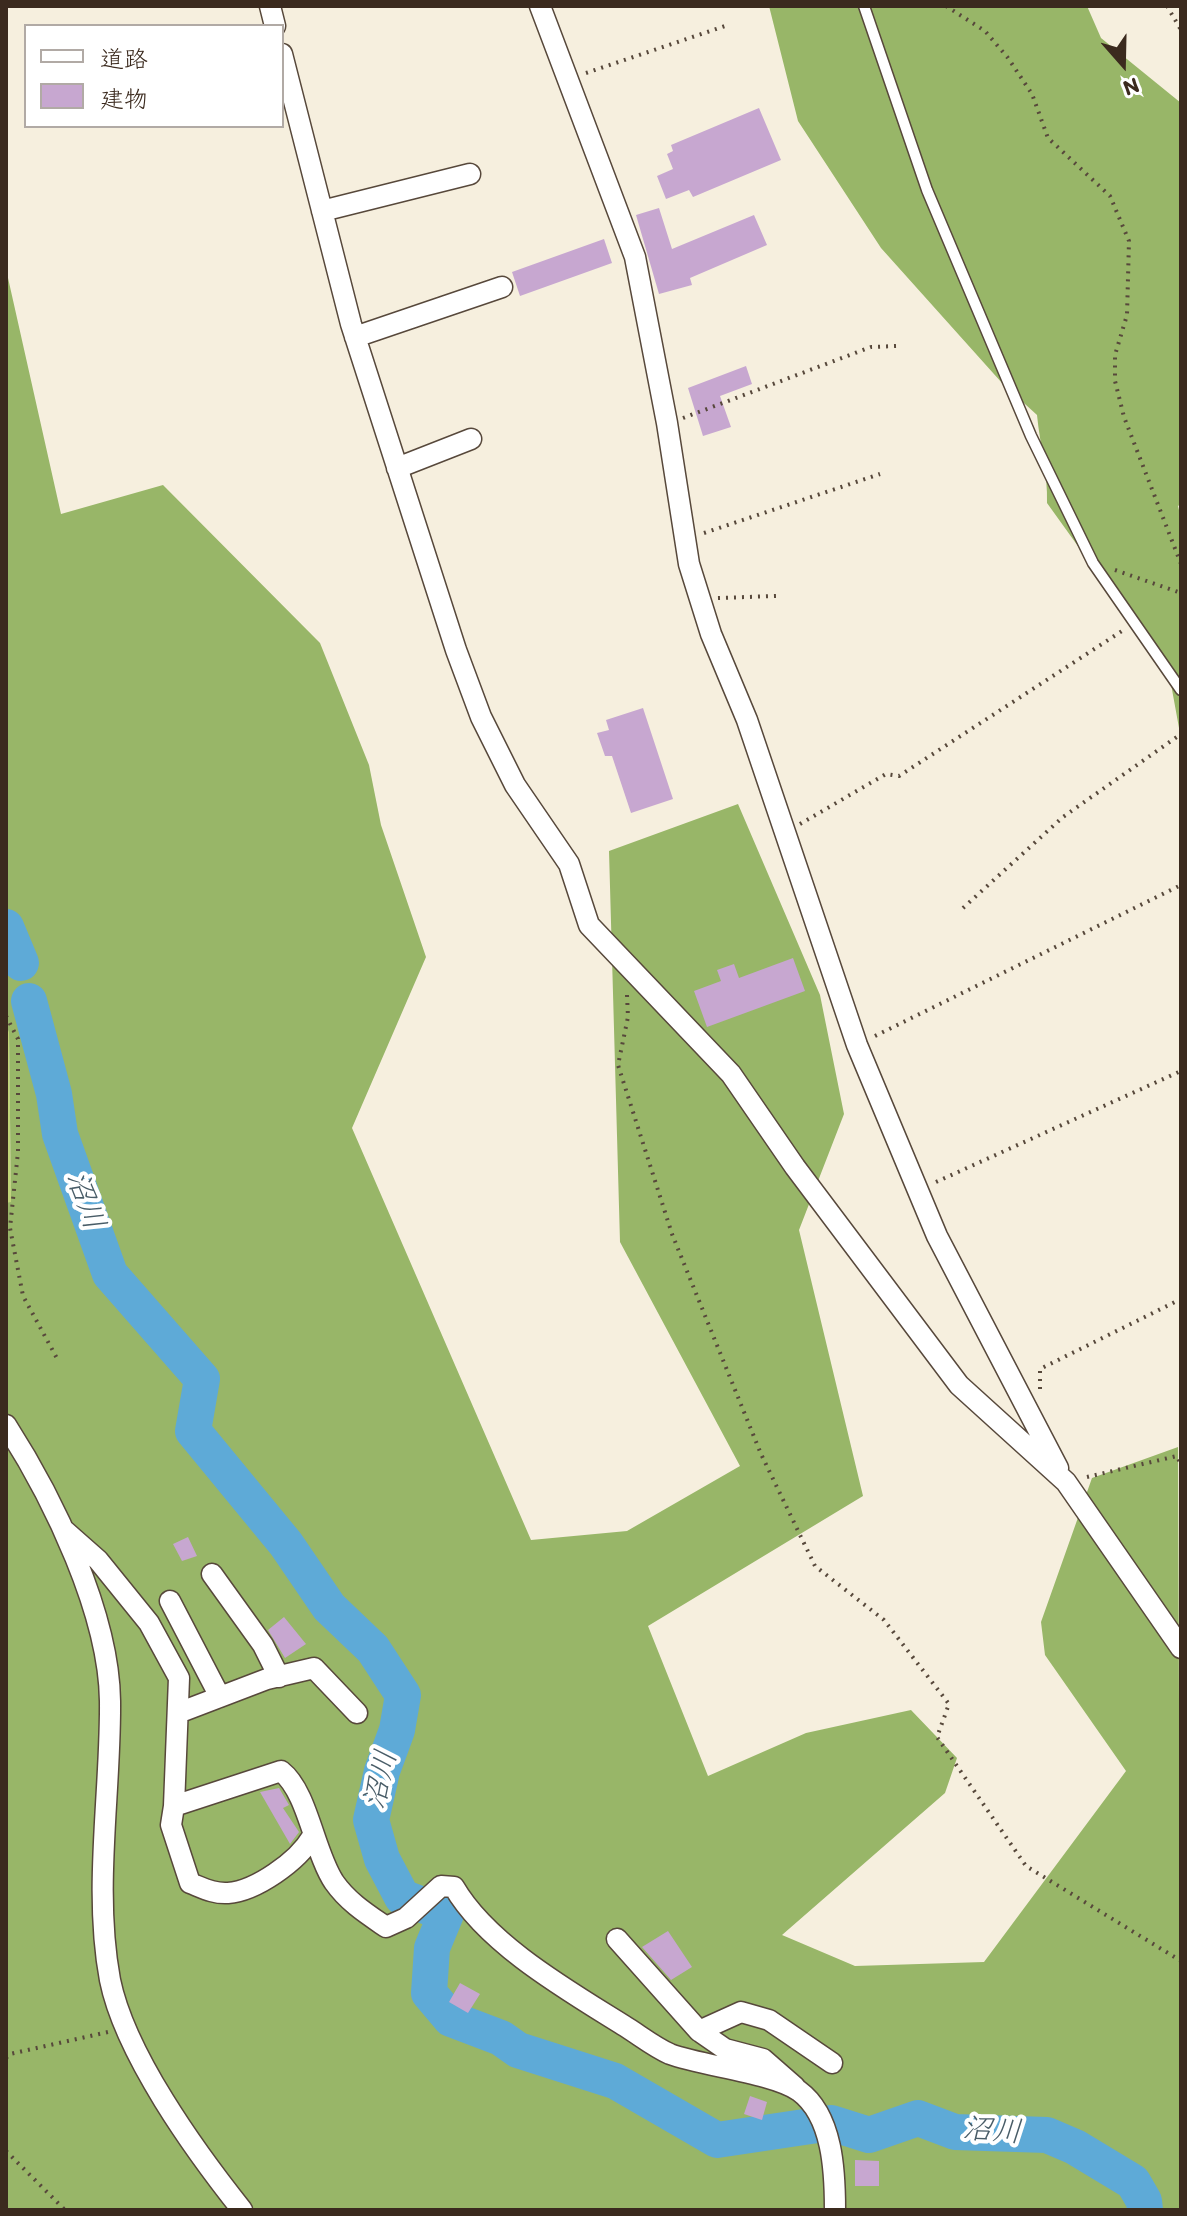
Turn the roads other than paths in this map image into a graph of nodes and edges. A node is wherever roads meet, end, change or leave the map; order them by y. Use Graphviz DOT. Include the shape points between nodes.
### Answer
graph roads {
  1 [pos="540,6"];
  2 [pos="864,6"];
  3 [pos="284,62"];
  4 [pos="470,174"];
  5 [pos="322,211"];
  6 [pos="502,287"];
  7 [pos="355,337"];
  8 [pos="471,439"];
  9 [pos="397,468"];
  10 [pos="1181,690"];
  11 [pos="6,1425"];
  12 [pos="1066,1482"];
  13 [pos="64,1530"];
  14 [pos="212,1574"];
  15 [pos="170,1601"];
  16 [pos="1181,1648"];
  17 [pos="279,1677"];
  18 [pos="220,1697"];
  19 [pos="178,1713"];
  20 [pos="357,1713"];
  21 [pos="174,1806"];
  22 [pos="312,1837"];
  23 [pos="617,1939"];
  24 [pos="699,2031"];
  25 [pos="832,2063"];
  26 [pos="798,2090"];
  27 [pos="242,2210"];
  28 [pos="835,2210"];
  1 -- 12 [label="street" via="635,257 684,539 700,598 857,1045 937,1236"];
  2 -- 10 [label="lane" via="933,204 1031,436 1093,563"];
  3 -- 5 [label="street"];
  4 -- 5 [label="street"];
  5 -- 7 [label="street"];
  6 -- 7 [label="street"];
  7 -- 9 [label="street"];
  8 -- 9 [label="street"];
  9 -- 12 [label="street" via="481,717 515,785 569,864 589,925 731,1074 959,1385"];
  11 -- 13 [label="street"];
  12 -- 16 [label="street"];
  13 -- 19 [label="street" via="98,1560 149,1623 179,1678"];
  13 -- 27 [label="street" via="100,1631 110,1697 104,1866 110,1981 132,2045"];
  14 -- 17 [label="street" via="263,1645"];
  15 -- 18 [label="street"];
  17 -- 18 [label="street"];
  17 -- 20 [label="street" via="314,1668"];
  18 -- 19 [label="street"];
  19 -- 21 [label="street"];
  21 -- 22 [label="street" via="281,1771 297,1791"];
  21 -- 22 [label="street" via="171,1825 190,1883 213,1893 249,1888 304,1851"];
  22 -- 26 [label="street" via="334,1882 352,1904 386,1927 406,1918 441,1886 454,1887 466,1908 494,1935 668,2053"];
  23 -- 24 [label="street"];
  24 -- 25 [label="street" via="741,2012 769,2020"];
  24 -- 26 [label="street" via="725,2049 763,2059"];
  26 -- 28 [label="street" via="826,2132"];
}
